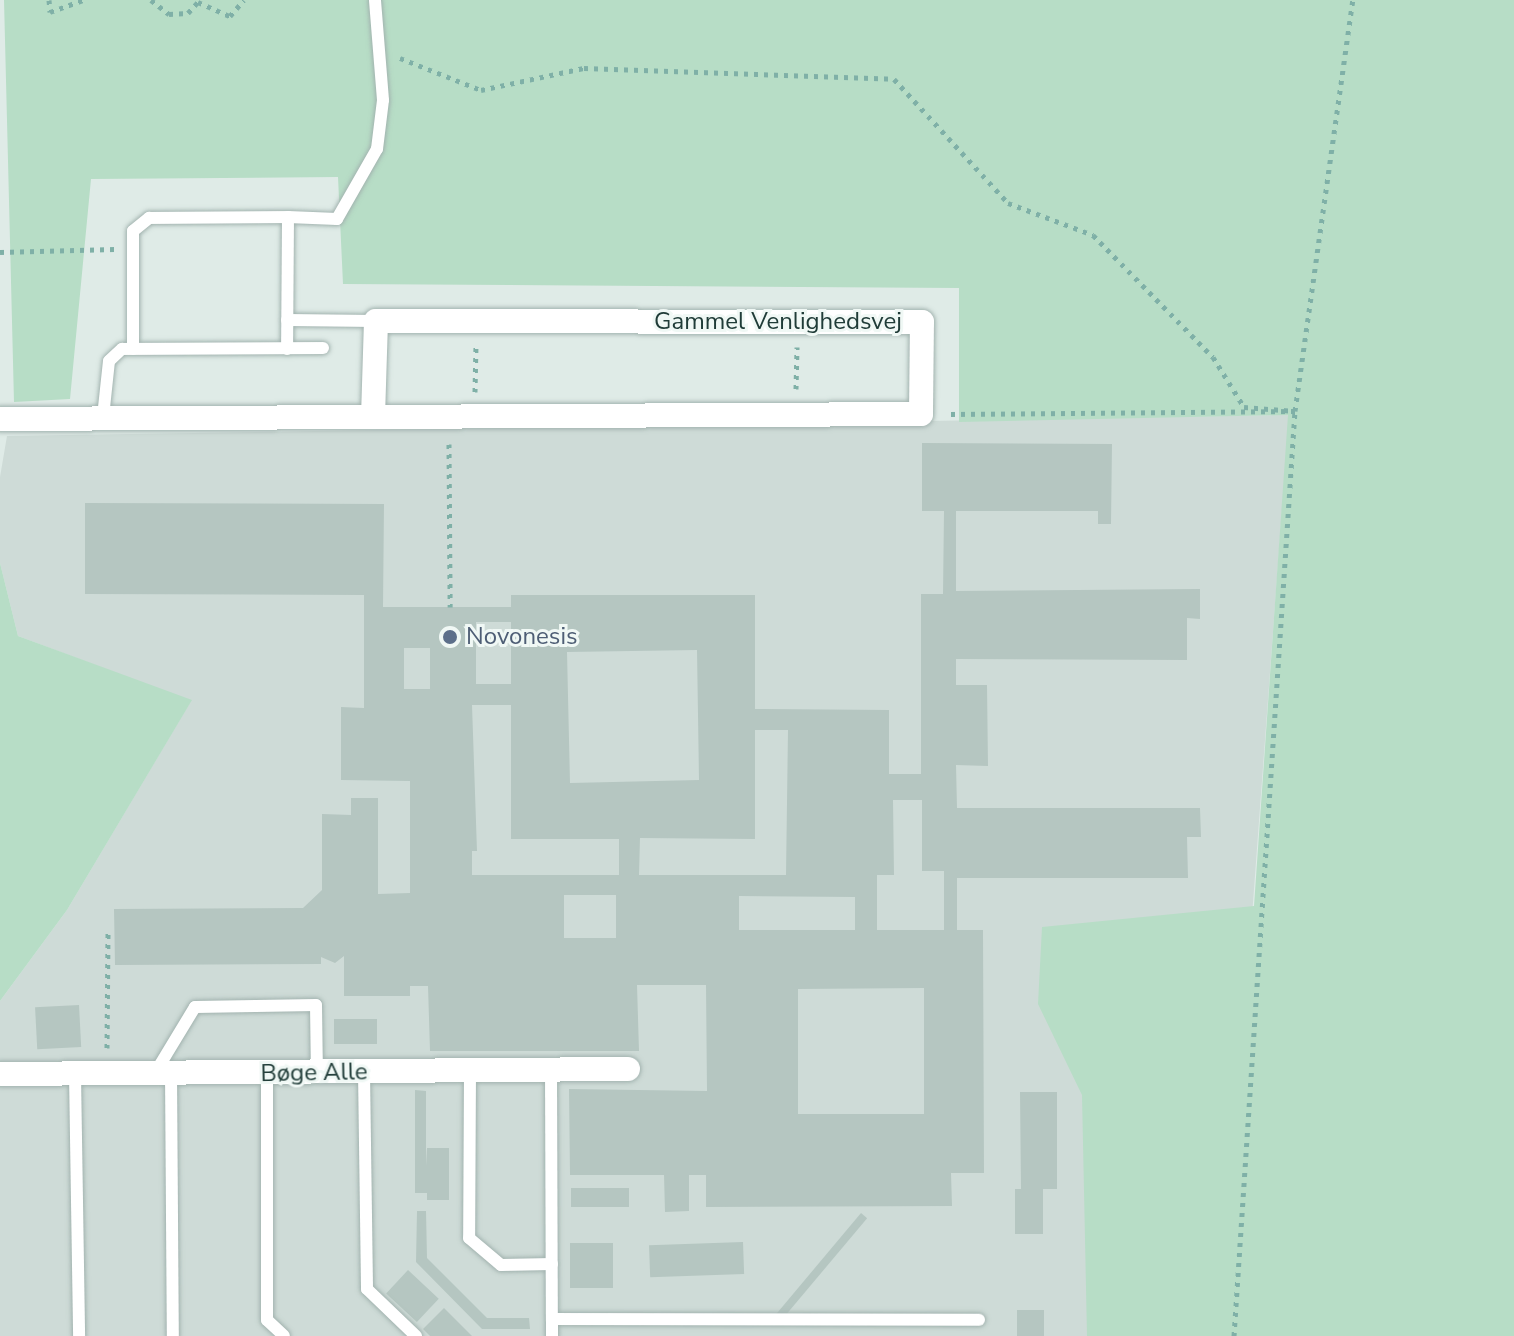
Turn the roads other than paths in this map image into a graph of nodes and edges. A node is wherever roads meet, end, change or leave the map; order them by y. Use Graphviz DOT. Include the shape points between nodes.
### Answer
graph roads {
  1 [pos="375,0"];
  2 [pos="288,217"];
  3 [pos="287,320"];
  4 [pos="376,321"];
  5 [pos="323,348"];
  6 [pos="133,349"];
  7 [pos="287,349"];
  8 [pos="373,414"];
  9 [pos="103,417"];
  10 [pos="0,419"];
  11 [pos="628,1069"];
  12 [pos="551,1070"];
  13 [pos="470,1071"];
  14 [pos="364,1072"];
  15 [pos="163,1073"];
  16 [pos="267,1073"];
  17 [pos="317,1073"];
  18 [pos="0,1074"];
  19 [pos="75,1074"];
  20 [pos="552,1264"];
  21 [pos="552,1319"];
  22 [pos="979,1320"];
  23 [pos="79,1336"];
  24 [pos="173,1336"];
  25 [pos="284,1336"];
  26 [pos="416,1336"];
  27 [pos="552,1336"];
  1 -- 2 [label="lane" via="383,100 377,149 337,219"];
  2 -- 3 [label="lane"];
  2 -- 6 [label="lane" via="149,218 133,231"];
  3 -- 4 [label="lane"];
  3 -- 7 [label="lane"];
  4 -- 8 [label="street"];
  4 -- 8 [label="street, Gammel Venlighedsvej" via="922,322 921,414"];
  5 -- 7 [label="lane"];
  6 -- 7 [label="lane"];
  6 -- 9 [label="lane" via="122,349 109,361"];
  8 -- 9 [label="street"];
  9 -- 10 [label="street"];
  11 -- 12 [label="street, Bøge Alle"];
  12 -- 13 [label="street, Bøge Alle"];
  12 -- 20 [label="lane"];
  13 -- 14 [label="street, Bøge Alle"];
  13 -- 20 [label="lane" via="469,1238 501,1265"];
  14 -- 17 [label="street, Bøge Alle"];
  14 -- 26 [label="lane" via="367,1289"];
  15 -- 16 [label="street, Bøge Alle"];
  15 -- 17 [label="lane" via="195,1007 316,1005"];
  15 -- 19 [label="street, Bøge Alle"];
  15 -- 24 [label="lane"];
  16 -- 17 [label="street, Bøge Alle"];
  16 -- 25 [label="lane" via="267,1320"];
  18 -- 19 [label="street, Bøge Alle"];
  19 -- 23 [label="lane"];
  20 -- 21 [label="lane"];
  21 -- 22 [label="lane"];
  21 -- 27 [label="lane"];
}
